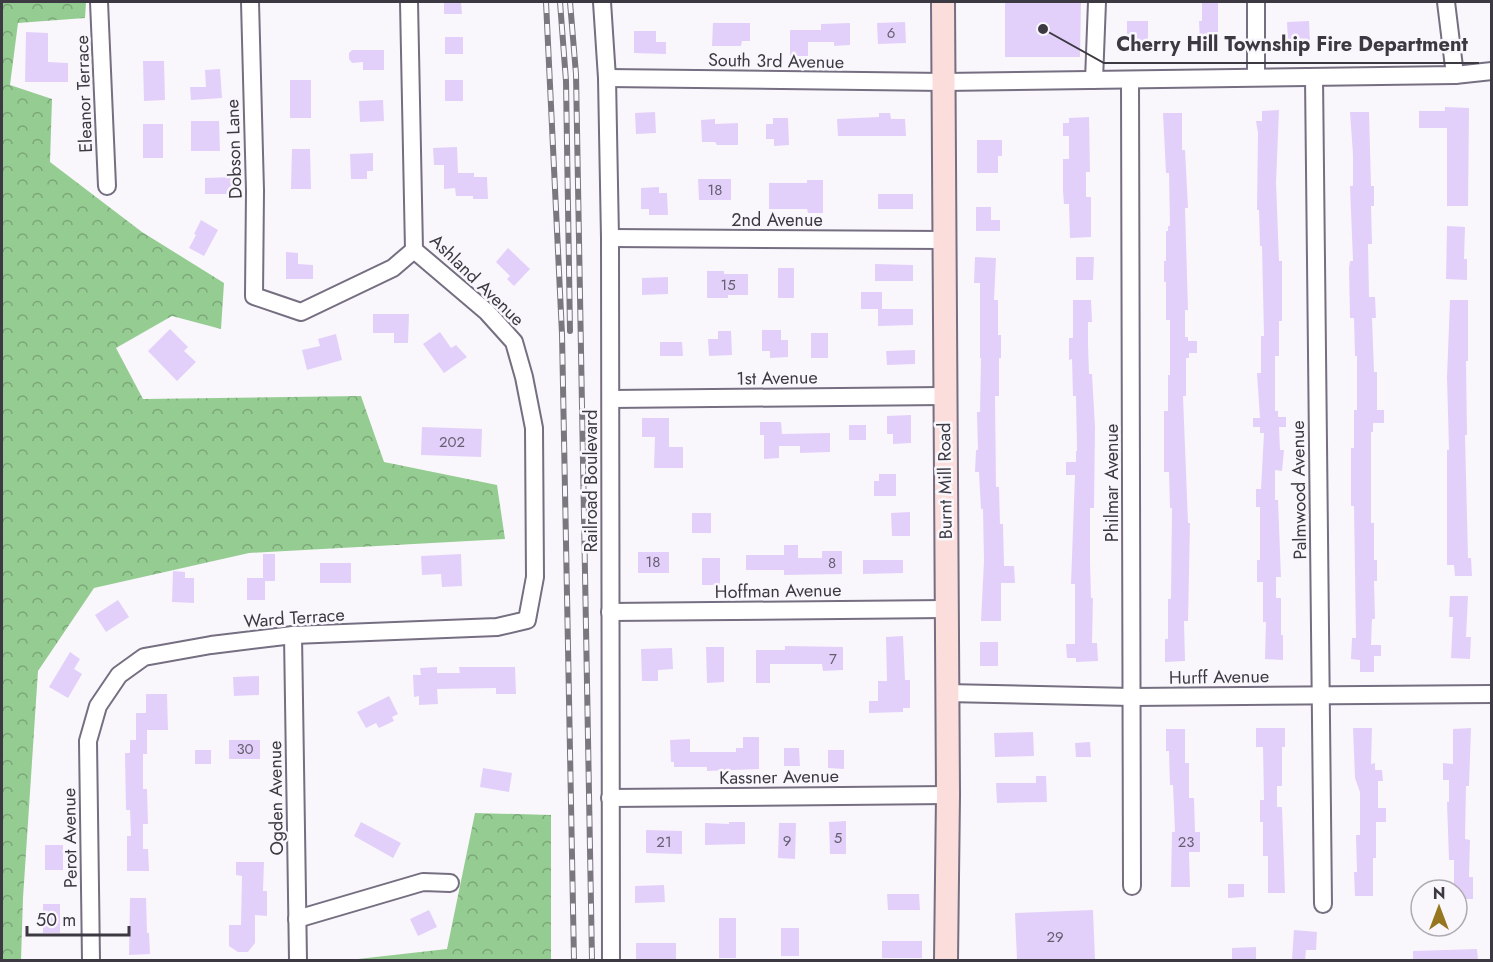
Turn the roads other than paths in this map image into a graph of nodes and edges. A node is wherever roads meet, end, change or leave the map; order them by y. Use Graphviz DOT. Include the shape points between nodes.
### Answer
graph roads {
  1 [pos="99,2"];
  2 [pos="250,2"];
  3 [pos="409,2"];
  4 [pos="602,2"];
  5 [pos="943,2"];
  6 [pos="1097,2"];
  7 [pos="1256,2"];
  8 [pos="1446,2"];
  9 [pos="1491,71"];
  10 [pos="1455,75"];
  11 [pos="1256,77"];
  12 [pos="1314,77"];
  13 [pos="607,78"];
  14 [pos="1094,80"];
  15 [pos="1130,80"];
  16 [pos="944,82"];
  17 [pos="107,186"];
  18 [pos="610,238"];
  19 [pos="944,240"];
  20 [pos="414,250"];
  21 [pos="944,396"];
  22 [pos="611,399"];
  23 [pos="946,609"];
  24 [pos="610,612"];
  25 [pos="527,620"];
  26 [pos="293,635"];
  27 [pos="946,693"];
  28 [pos="1491,694"];
  29 [pos="1321,695"];
  30 [pos="1132,697"];
  31 [pos="95,716"];
  32 [pos="948,795"];
  33 [pos="610,798"];
  34 [pos="450,883"];
  35 [pos="1132,886"];
  36 [pos="1323,904"];
  37 [pos="297,920"];
  38 [pos="91,960"];
  39 [pos="298,960"];
  40 [pos="611,960"];
  41 [pos="946,960"];
  1 -- 17 [label="street, Eleanor Terrace"];
  2 -- 20 [label="street, Dobson Lane" via="254,296 301,312 393,268"];
  3 -- 20 [label="street, Ashland Avenue"];
  4 -- 13 [label="street, Railroad Boulevard"];
  5 -- 16 [label="main road, Burnt Mill Road"];
  6 -- 14 [label="street"];
  7 -- 11 [label="street"];
  8 -- 10 [label="street"];
  9 -- 10 [label="street, South 3rd Avenue"];
  10 -- 12 [label="street, South 3rd Avenue"];
  11 -- 12 [label="street, South 3rd Avenue"];
  11 -- 15 [label="street, South 3rd Avenue"];
  12 -- 29 [label="street, Palmwood Avenue"];
  13 -- 16 [label="street, South 3rd Avenue"];
  13 -- 18 [label="street, Railroad Boulevard"];
  14 -- 15 [label="street, South 3rd Avenue"];
  14 -- 16 [label="street, South 3rd Avenue"];
  15 -- 30 [label="street, Philmar Avenue"];
  16 -- 19 [label="main road, Burnt Mill Road"];
  18 -- 19 [label="street, 2nd Avenue"];
  18 -- 22 [label="street, Railroad Boulevard"];
  19 -- 21 [label="main road, Burnt Mill Road"];
  20 -- 25 [label="street, Ashland Avenue" via="487,312 514,342 534,428 535,577"];
  21 -- 22 [label="street, 1st Avenue"];
  21 -- 23 [label="main road, Burnt Mill Road"];
  22 -- 24 [label="street, Railroad Boulevard"];
  23 -- 24 [label="street, Hoffman Avenue"];
  23 -- 27 [label="main road, Burnt Mill Road"];
  24 -- 33 [label="street, Railroad Boulevard"];
  25 -- 26 [label="street, Ward Terrace" via="497,627"];
  26 -- 31 [label="street, Ward Terrace" via="144,657 120,675"];
  26 -- 37 [label="street, Ogden Avenue"];
  27 -- 30 [label="street, Hurff Avenue"];
  27 -- 32 [label="main road, Burnt Mill Road"];
  28 -- 29 [label="street, Hurff Avenue"];
  29 -- 30 [label="street, Hurff Avenue"];
  29 -- 36 [label="street, Palmwood Avenue"];
  30 -- 35 [label="street, Philmar Avenue"];
  31 -- 38 [label="street, Perot Avenue" via="88,741"];
  32 -- 33 [label="street, Kassner Avenue"];
  32 -- 41 [label="main road, Burnt Mill Road"];
  33 -- 40 [label="street, Railroad Boulevard"];
  34 -- 37 [label="street" via="423,882"];
  37 -- 39 [label="street, Ogden Avenue"];
}
